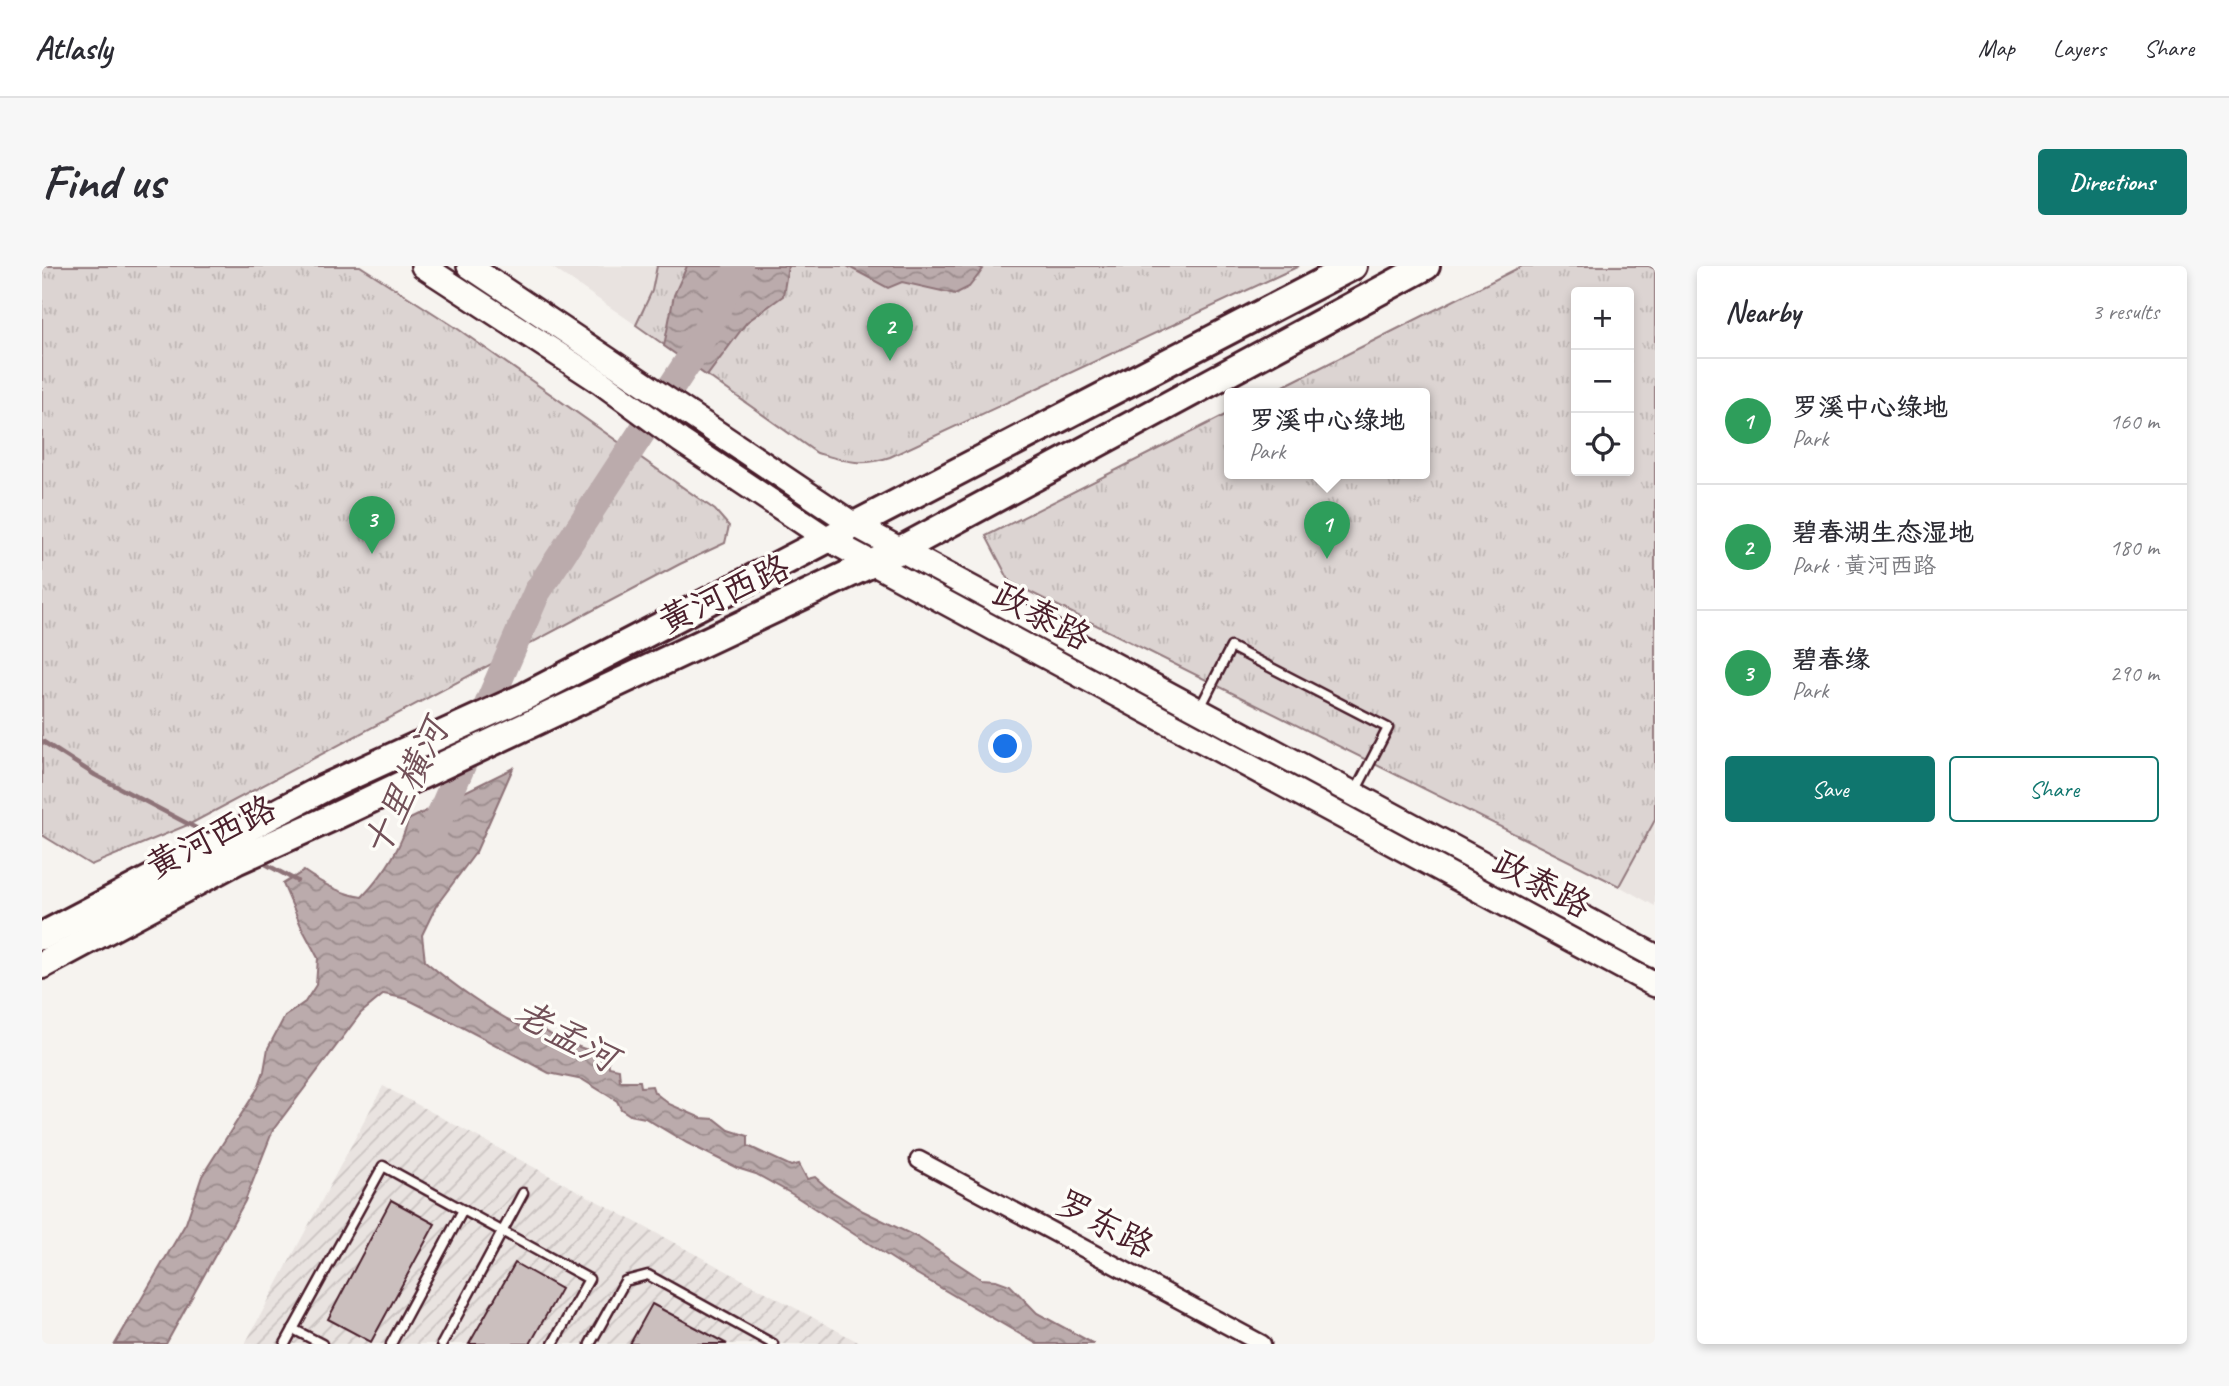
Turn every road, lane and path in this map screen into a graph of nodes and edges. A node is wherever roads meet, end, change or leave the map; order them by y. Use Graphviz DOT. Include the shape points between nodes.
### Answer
graph roads {
  1 [pos="423,266"];
  2 [pos="469,266"];
  3 [pos="1353,266"];
  4 [pos="1426,266"];
  5 [pos="853,524"];
  6 [pos="826,538"];
  7 [pos="900,550"];
  8 [pos="871,564"];
  9 [pos="1199,711"];
  10 [pos="1354,794"];
  11 [pos="42,936"];
  12 [pos="1655,956"];
  13 [pos="42,965"];
  14 [pos="1655,985"];
  15 [pos="919,1160"];
  16 [pos="523,1193"];
  17 [pos="463,1210"];
  18 [pos="503,1231"];
  19 [pos="293,1329"];
  20 [pos="285,1344"];
  21 [pos="322,1344"];
  22 [pos="391,1344"];
  23 [pos="442,1344"];
  24 [pos="552,1344"];
  25 [pos="590,1344"];
  26 [pos="773,1344"];
  27 [pos="1262,1344"];
  1 -- 6 [label="main road, 政泰路"];
  2 -- 5 [label="main road, 政泰路"];
  3 -- 5 [label="main road, 黄河西路"];
  4 -- 7 [label="main road, 黄河西路"];
  5 -- 6 [label="main road, 黄河西路"];
  5 -- 7 [label="main road, 政泰路"];
  6 -- 8 [label="main road, 政泰路"];
  6 -- 11 [label="main road, 黄河西路" via="526,696 324,788"];
  7 -- 8 [label="main road, 黄河西路"];
  7 -- 9 [label="main road, 政泰路"];
  8 -- 13 [label="main road, 黄河西路" via="269,844"];
  8 -- 14 [label="main road, 政泰路"];
  9 -- 10 [label="main road, 政泰路"];
  9 -- 10 [label="lane" via="1231,647 1388,727"];
  10 -- 12 [label="main road, 政泰路"];
  15 -- 27 [label="street, 罗东路"];
  16 -- 18 [label="lane"];
  17 -- 18 [label="lane"];
  17 -- 19 [label="lane" via="383,1166"];
  17 -- 22 [label="lane"];
  18 -- 23 [label="lane"];
  18 -- 24 [label="lane" via="589,1279"];
  19 -- 20 [label="lane"];
  19 -- 21 [label="lane"];
  25 -- 26 [label="lane" via="625,1281 648,1275"];
}
